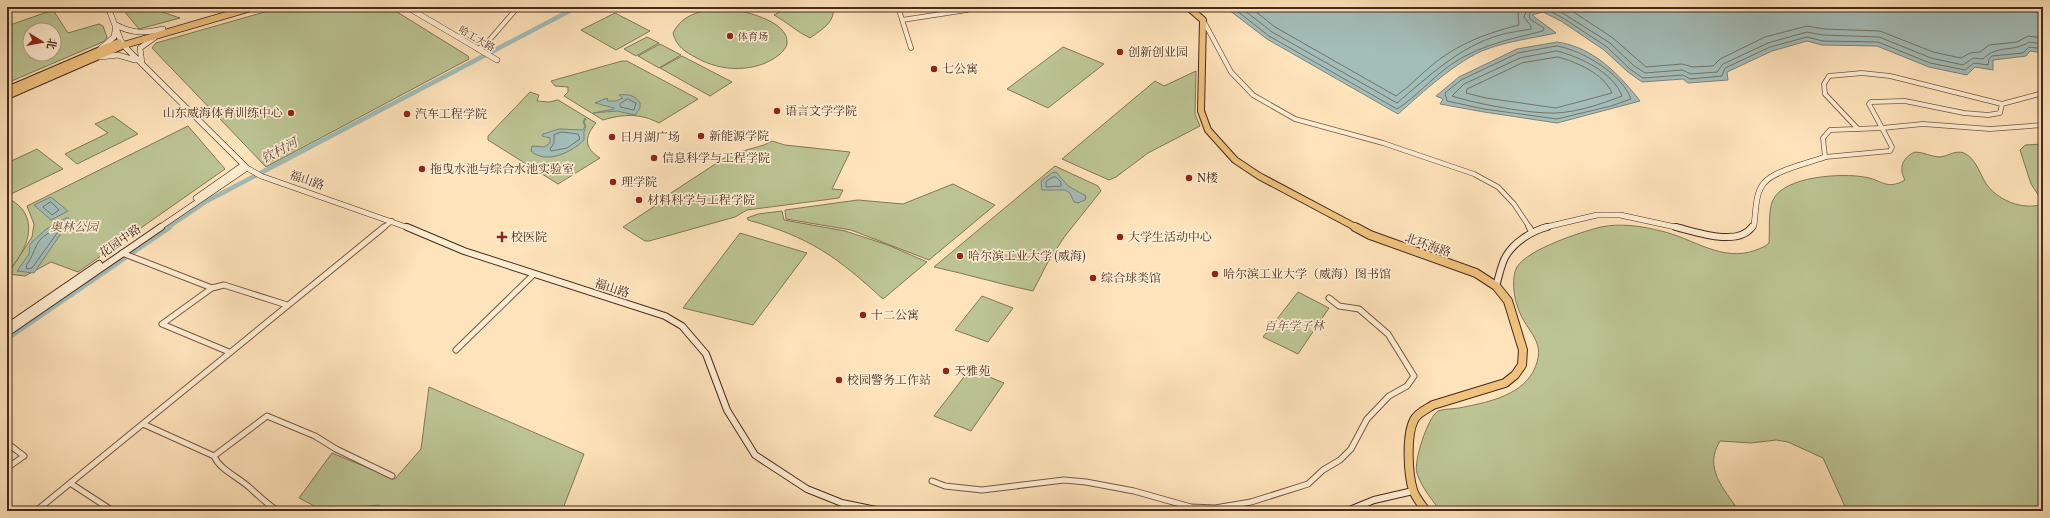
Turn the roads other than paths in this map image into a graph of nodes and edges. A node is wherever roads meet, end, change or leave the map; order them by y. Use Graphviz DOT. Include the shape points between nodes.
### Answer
graph roads {
  1 [pos="108,7"];
  2 [pos="240,7"];
  3 [pos="254,7"];
  4 [pos="407,7"];
  5 [pos="518,7"];
  6 [pos="898,7"];
  7 [pos="1188,7"];
  8 [pos="966,10"];
  9 [pos="902,20"];
  10 [pos="1203,20"];
  11 [pos="116,25"];
  12 [pos="164,31"];
  13 [pos="123,43"];
  14 [pos="911,48"];
  15 [pos="478,49"];
  16 [pos="92,56"];
  17 [pos="497,60"];
  18 [pos="142,64"];
  19 [pos="7,90"];
  20 [pos="2043,93"];
  21 [pos="7,96"];
  22 [pos="2002,104"];
  23 [pos="2043,125"];
  24 [pos="1858,128"];
  25 [pos="1881,128"];
  26 [pos="1825,157"];
  27 [pos="245,166"];
  28 [pos="392,221"];
  29 [pos="1532,232"];
  30 [pos="124,254"];
  31 [pos="533,275"];
  32 [pos="1496,286"];
  33 [pos="212,288"];
  34 [pos="1328,298"];
  35 [pos="287,305"];
  36 [pos="7,327"];
  37 [pos="7,333"];
  38 [pos="456,350"];
  39 [pos="229,352"];
  40 [pos="143,424"];
  41 [pos="7,443"];
  42 [pos="214,456"];
  43 [pos="7,468"];
  44 [pos="392,476"];
  45 [pos="932,481"];
  46 [pos="70,483"];
  47 [pos="1413,491"];
  48 [pos="36,511"];
  49 [pos="113,511"];
  50 [pos="278,511"];
  51 [pos="881,511"];
  52 [pos="1347,511"];
  53 [pos="1426,511"];
  1 -- 11 [label="main road"];
  2 -- 12 [label="main road"];
  3 -- 12 [label="main road"];
  4 -- 15 [label="main road, 哈工大路"];
  5 -- 15 [label="street" via="486,44"];
  6 -- 9 [label="street"];
  7 -- 10 [label="main road"];
  8 -- 9 [label="street"];
  9 -- 14 [label="street"];
  10 -- 29 [label="street" via="1232,72 1242,85 1259,99 1295,119 1383,143 1474,174 1498,187 1509,198"];
  10 -- 32 [label="main road, 北环海路" via="1201,111 1208,130 1235,160 1259,176 1370,235 1476,273"];
  11 -- 12 [label="main road" via="135,33"];
  11 -- 13 [label="main road"];
  11 -- 16 [label="main road" via="114,37"];
  12 -- 13 [label="main road"];
  12 -- 18 [label="main road" via="140,48"];
  13 -- 16 [label="main road"];
  13 -- 18 [label="main road"];
  15 -- 17 [label="main road, 哈工大路"];
  16 -- 18 [label="main road" via="122,55"];
  16 -- 19 [label="main road"];
  16 -- 21 [label="main road"];
  18 -- 27 [label="main road"];
  20 -- 22 [label="street"];
  22 -- 24 [label="street" via="1890,76 1862,73 1829,76 1824,82 1825,94"];
  22 -- 25 [label="street" via="2000,113 1990,115 1907,102 1871,102 1869,104"];
  23 -- 25 [label="street" via="1990,128 1923,124"];
  24 -- 25 [label="street"];
  24 -- 26 [label="street" via="1826,132 1823,136"];
  25 -- 26 [label="street" via="1892,147 1890,150"];
  26 -- 29 [label="main road" via="1774,175 1764,183 1758,196 1754,225 1748,234 1735,237 1716,236 1640,219 1605,215"];
  27 -- 28 [label="main road, 福山路" via="258,174"];
  27 -- 30 [label="main road, 花园中路"];
  27 -- 36 [label="main road"];
  28 -- 31 [label="main road, 福山路" via="464,251"];
  28 -- 35 [label="street"];
  29 -- 32 [label="main road" via="1518,242 1506,256"];
  30 -- 33 [label="street"];
  30 -- 37 [label="main road, 花园中路"];
  31 -- 38 [label="street"];
  31 -- 51 [label="main road, 福山路" via="665,316 682,326 706,354 728,410 756,455 807,489 842,503"];
  32 -- 47 [label="main road, 北环海路" via="1508,301 1515,321 1523,350 1522,365 1505,383 1433,405 1414,420 1408,450"];
  33 -- 35 [label="street" via="224,285"];
  33 -- 39 [label="street" via="162,324"];
  34 -- 45 [label="street" via="1339,306 1360,309 1388,334 1414,376 1407,386 1389,396 1367,419 1351,449 1308,484 1251,502 1215,508 1191,507 1134,491 1086,482 1064,480 982,490 945,486"];
  35 -- 39 [label="street"];
  39 -- 40 [label="street"];
  40 -- 42 [label="street"];
  40 -- 46 [label="street"];
  41 -- 43 [label="street" via="24,456"];
  42 -- 44 [label="street" via="267,416 315,436"];
  42 -- 50 [label="street" via="217,463"];
  46 -- 48 [label="street"];
  46 -- 49 [label="street"];
  47 -- 52 [label="main road" via="1374,500"];
  47 -- 53 [label="main road, 北环海路"];
}
